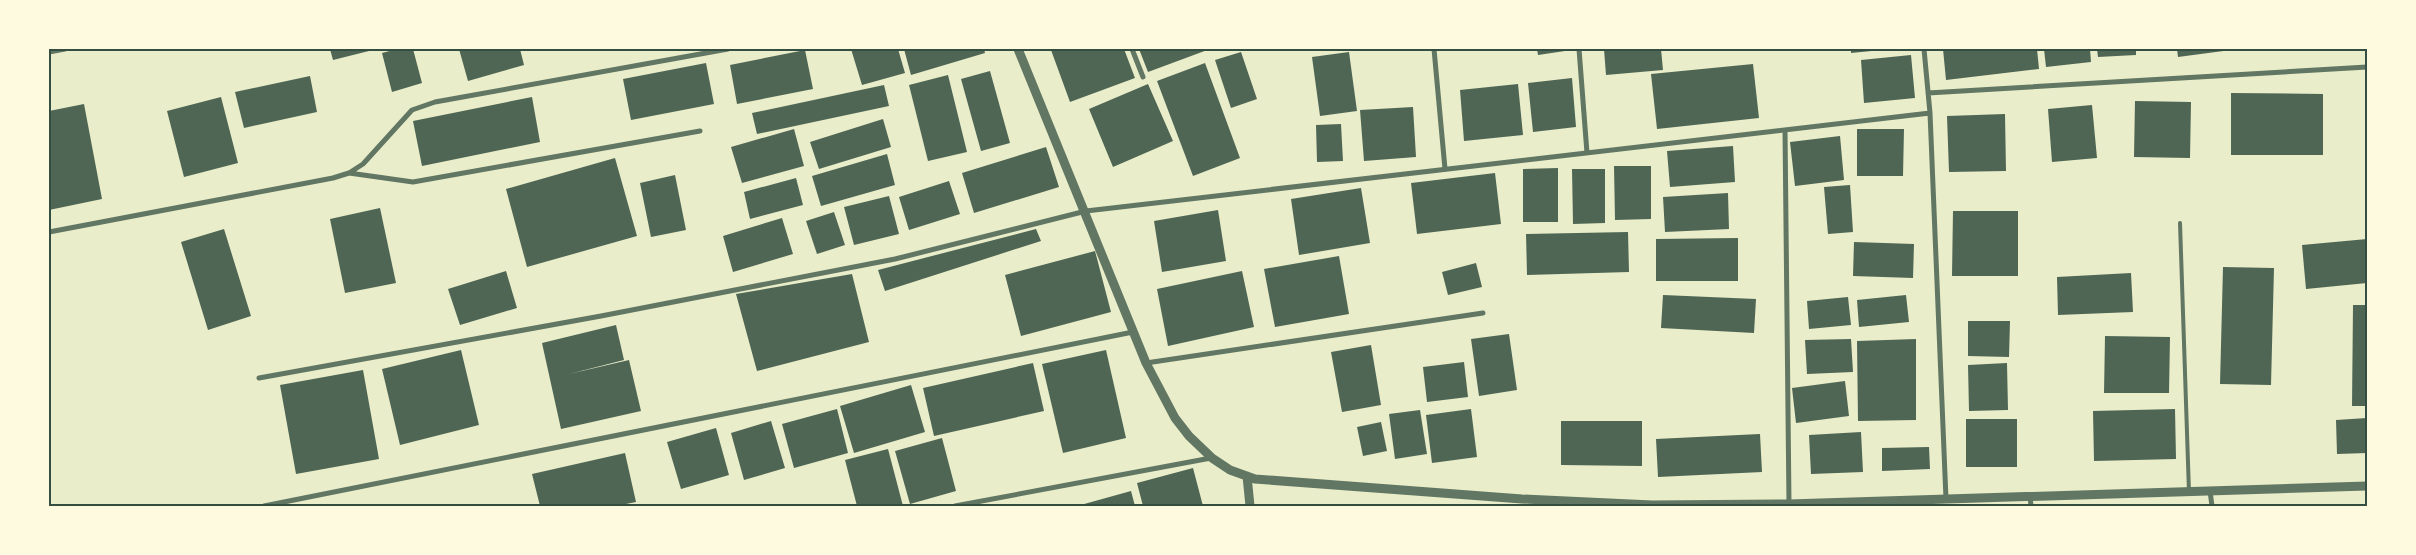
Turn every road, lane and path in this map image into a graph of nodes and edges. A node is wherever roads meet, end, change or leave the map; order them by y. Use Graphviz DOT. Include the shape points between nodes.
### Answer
graph roads {
  1 [pos="65,49"];
  2 [pos="728,49"];
  3 [pos="1018,49"];
  4 [pos="1132,49"];
  5 [pos="1434,49"];
  6 [pos="1579,49"];
  7 [pos="1924,49"];
  8 [pos="49,52"];
  9 [pos="2367,67"];
  10 [pos="1143,77"];
  11 [pos="1928,94"];
  12 [pos="1930,113"];
  13 [pos="1785,130"];
  14 [pos="700,131"];
  15 [pos="1587,152"];
  16 [pos="1445,169"];
  17 [pos="349,173"];
  18 [pos="1086,211"];
  19 [pos="2180,223"];
  20 [pos="49,232"];
  21 [pos="1483,313"];
  22 [pos="1132,332"];
  23 [pos="1146,364"];
  24 [pos="259,378"];
  25 [pos="1212,458"];
  26 [pos="1247,476"];
  27 [pos="2367,486"];
  28 [pos="2210,491"];
  29 [pos="2189,492"];
  30 [pos="2030,496"];
  31 [pos="1946,499"];
  32 [pos="1789,504"];
  33 [pos="264,506"];
  34 [pos="955,506"];
  35 [pos="1250,506"];
  36 [pos="2031,506"];
  37 [pos="2212,506"];
  1 -- 8 [label="street"];
  2 -- 17 [label="street" via="435,102 412,110 376,152"];
  3 -- 18 [label="street"];
  4 -- 10 [label="street"];
  5 -- 16 [label="street"];
  6 -- 15 [label="street"];
  7 -- 11 [label="street"];
  9 -- 11 [label="street"];
  11 -- 12 [label="street"];
  12 -- 13 [label="street"];
  12 -- 31 [label="street"];
  13 -- 15 [label="street"];
  13 -- 32 [label="street"];
  14 -- 17 [label="street" via="413,182"];
  15 -- 16 [label="street"];
  16 -- 18 [label="street"];
  17 -- 20 [label="street"];
  18 -- 22 [label="street"];
  18 -- 24 [label="street" via="895,259"];
  19 -- 29 [label="lane"];
  21 -- 23 [label="street"];
  22 -- 23 [label="street"];
  22 -- 33 [label="street"];
  23 -- 25 [label="street" via="1175,418"];
  25 -- 26 [label="street"];
  25 -- 34 [label="street"];
  26 -- 32 [label="street" via="1304,484 1522,499 1652,505"];
  26 -- 35 [label="street"];
  27 -- 28 [label="street"];
  28 -- 29 [label="street"];
  28 -- 37 [label="street"];
  29 -- 30 [label="street"];
  30 -- 31 [label="street"];
  30 -- 36 [label="street"];
  31 -- 32 [label="street"];
}
